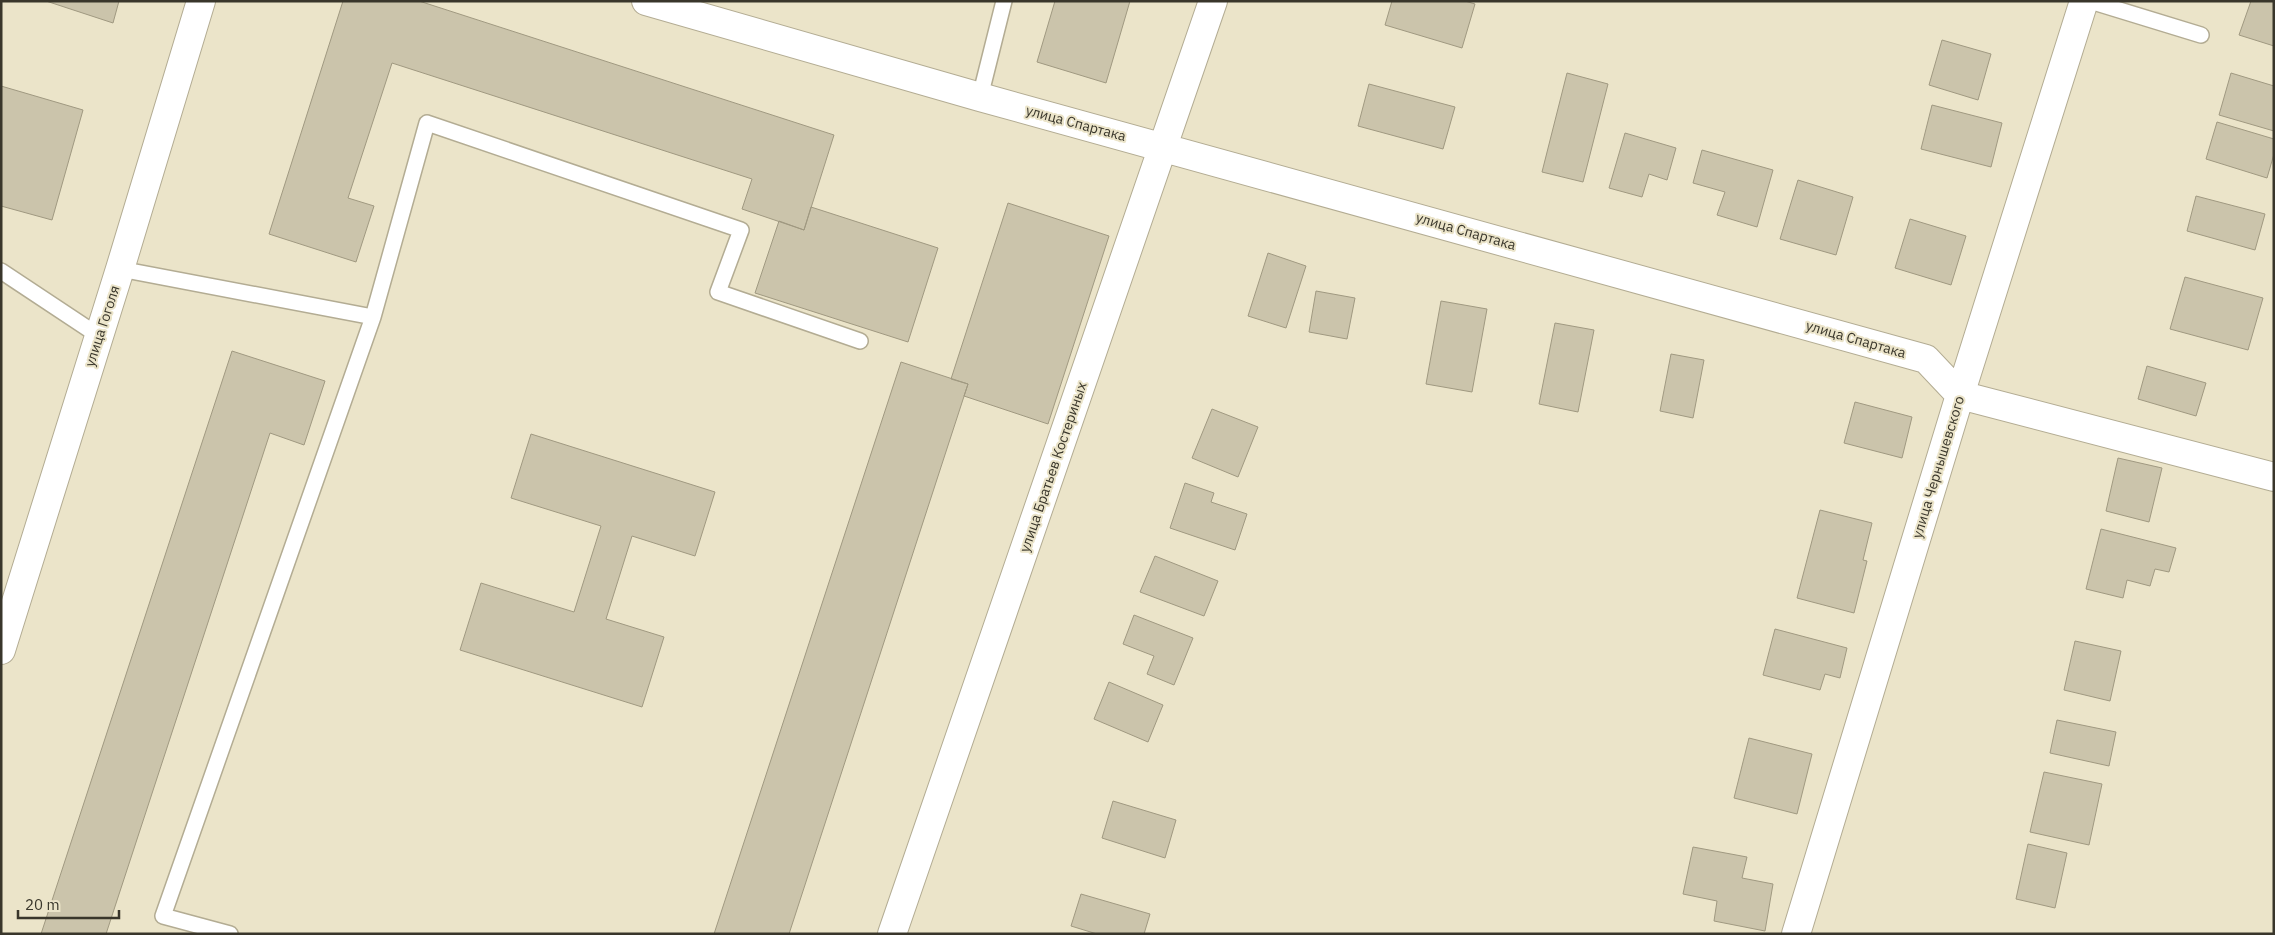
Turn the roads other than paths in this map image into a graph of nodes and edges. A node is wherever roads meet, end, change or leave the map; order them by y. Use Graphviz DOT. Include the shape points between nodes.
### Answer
graph roads {
  1 [pos="201,1"];
  2 [pos="646,1"];
  3 [pos="1004,1"];
  4 [pos="1213,1"];
  5 [pos="2084,1"];
  6 [pos="2090,1"];
  7 [pos="2202,35"];
  8 [pos="980,97"];
  9 [pos="1164,146"];
  10 [pos="120,269"];
  11 [pos="1,271"];
  12 [pos="372,317"];
  13 [pos="99,336"];
  14 [pos="860,341"];
  15 [pos="1960,395"];
  16 [pos="2274,477"];
  17 [pos="2,644"];
  18 [pos="230,934"];
  19 [pos="892,934"];
  20 [pos="1796,934"];
  1 -- 10 [label="street, улица Гоголя"];
  2 -- 8 [label="street, улица Спартака"];
  3 -- 8 [label="lane"];
  4 -- 9 [label="street, улица Братьев Костериных"];
  5 -- 15 [label="street, улица Чернышевского"];
  6 -- 7 [label="lane"];
  8 -- 9 [label="street, улица Спартака"];
  9 -- 15 [label="street, улица Спартака" via="1926,359"];
  9 -- 19 [label="street, улица Братьев Костериных"];
  10 -- 12 [label="lane"];
  10 -- 13 [label="street, улица Гоголя"];
  11 -- 13 [label="lane"];
  12 -- 14 [label="lane" via="427,123 741,230 718,292"];
  12 -- 18 [label="lane" via="163,916"];
  13 -- 17 [label="street, улица Гоголя"];
  15 -- 16 [label="street"];
  15 -- 20 [label="street, улица Чернышевского"];
}
